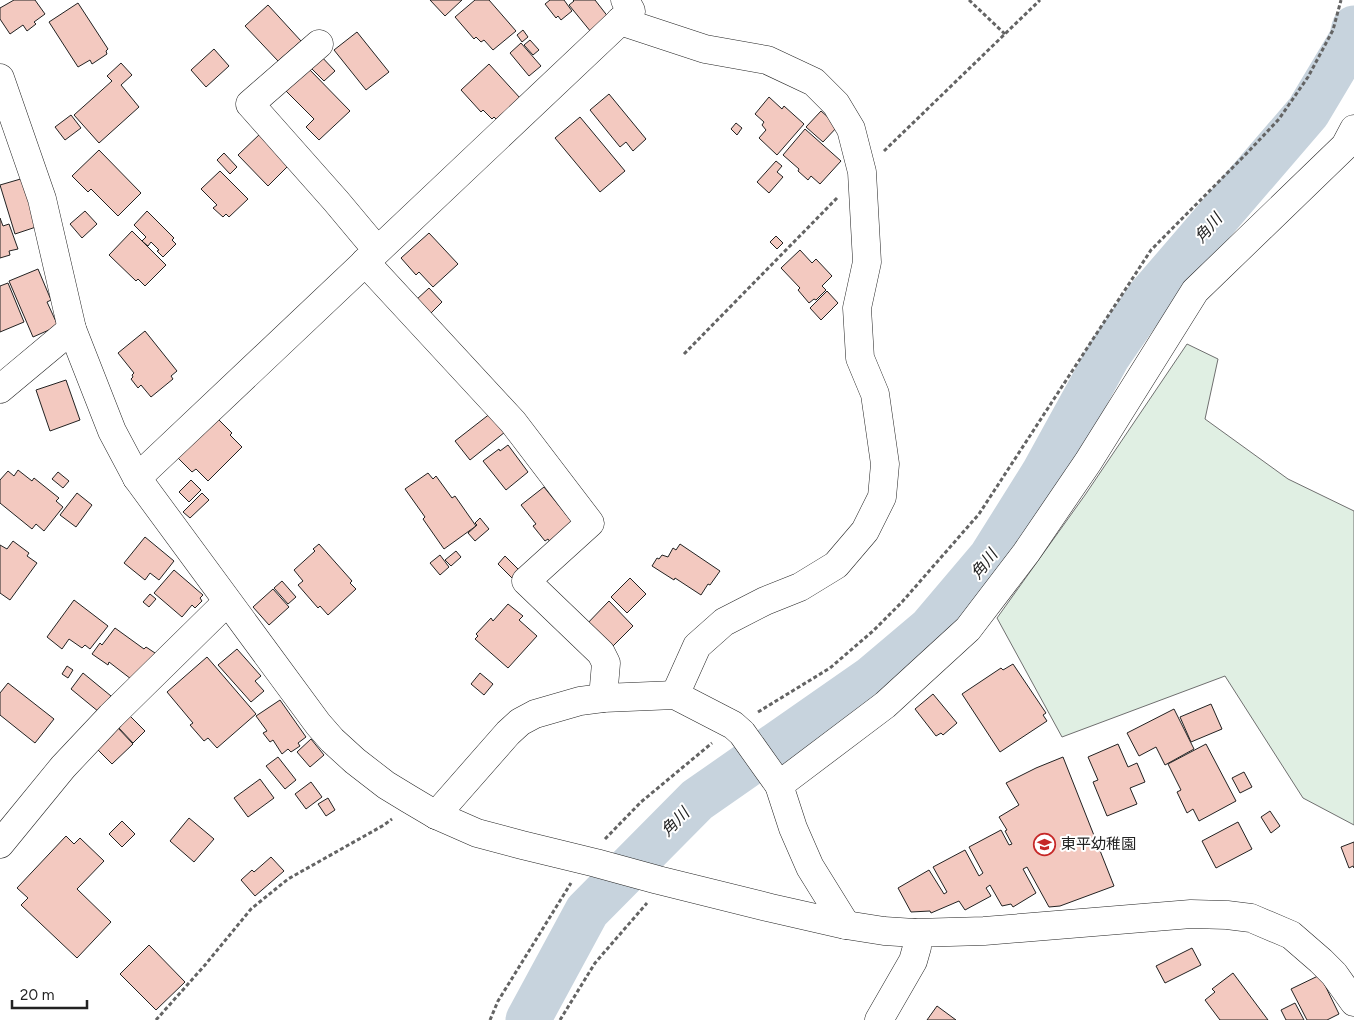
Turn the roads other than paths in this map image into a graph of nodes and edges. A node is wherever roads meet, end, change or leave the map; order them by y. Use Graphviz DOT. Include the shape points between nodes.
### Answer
graph roads {
  1 [pos="622,11"];
  2 [pos="319,44"];
  3 [pos="0,78"];
  4 [pos="1354,129"];
  5 [pos="371,256"];
  6 [pos="72,329"];
  7 [pos="0,389"];
  8 [pos="137,478"];
  9 [pos="227,602"];
  10 [pos="675,695"];
  11 [pos="603,698"];
  12 [pos="777,782"];
  13 [pos="436,815"];
  14 [pos="0,844"];
  15 [pos="846,925"];
  16 [pos="915,933"];
  17 [pos="1352,994"];
  18 [pos="879,1020"];
  1 -- 5 [label="street"];
  1 -- 10 [label="street" via="705,49 767,60 814,82 836,104 851,129 862,172 866,262 857,308 860,358 875,394 885,464 882,497 864,531 836,565 800,587 724,622 698,646"];
  2 -- 5 [label="street" via="250,104 336,201"];
  3 -- 6 [label="street" via="42,199"];
  4 -- 12 [label="street" via="1345,146 1195,291 1088,462 968,629 885,705"];
  5 -- 8 [label="street"];
  5 -- 11 [label="street" via="513,422 590,523 526,581 601,653 606,663"];
  6 -- 7 [label="street"];
  6 -- 8 [label="street" via="112,431"];
  8 -- 9 [label="street"];
  9 -- 13 [label="street" via="332,740 386,785"];
  9 -- 14 [label="street" via="99,728"];
  10 -- 11 [label="street"];
  10 -- 12 [label="street" via="738,729"];
  11 -- 13 [label="street" via="555,708 520,722"];
  12 -- 15 [label="street" via="810,867"];
  13 -- 15 [label="street" via="477,833"];
  15 -- 16 [label="street"];
  16 -- 17 [label="street" via="984,931 1191,914 1251,918 1291,935"];
  16 -- 18 [label="street" via="917,947 913,961"];
}
